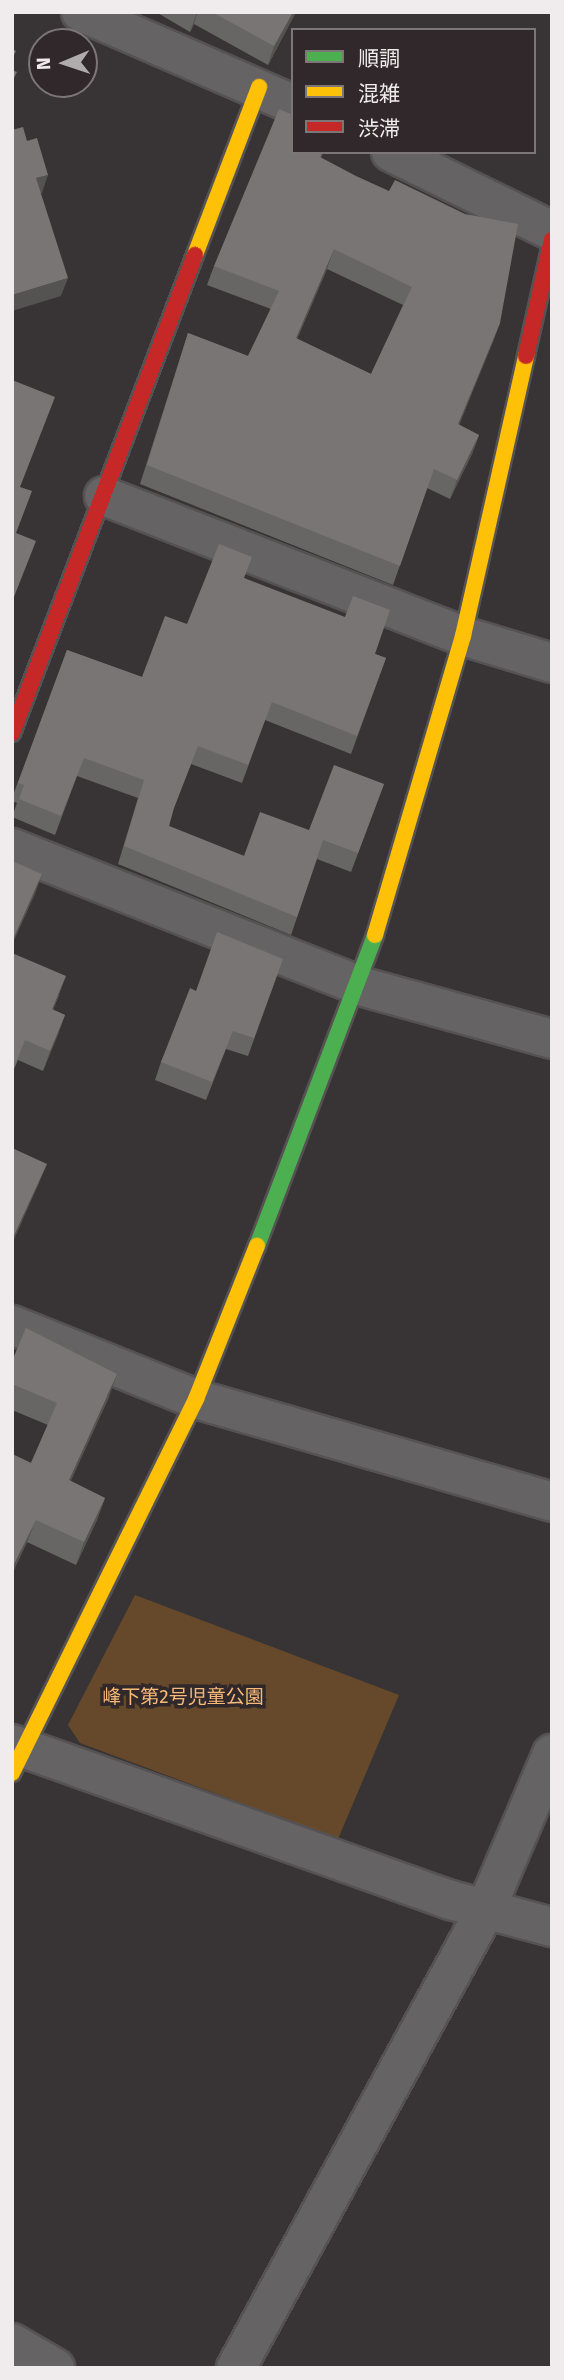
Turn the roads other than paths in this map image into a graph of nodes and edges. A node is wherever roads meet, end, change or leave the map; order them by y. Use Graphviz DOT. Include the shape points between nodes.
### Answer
graph roads {
  1 [pos="81,12"];
  2 [pos="276,96"];
  3 [pos="395,154"];
  4 [pos="552,232"];
  5 [pos="552,240"];
  6 [pos="104,496"];
  7 [pos="463,636"];
  8 [pos="552,663"];
  9 [pos="12,733"];
  10 [pos="12,848"];
  11 [pos="360,986"];
  12 [pos="552,1039"];
  13 [pos="12,1325"];
  14 [pos="196,1399"];
  15 [pos="552,1502"];
  16 [pos="552,1754"];
  17 [pos="17,1756"];
  18 [pos="485,1911"];
  19 [pos="552,1927"];
  20 [pos="12,2343"];
  21 [pos="55,2368"];
  22 [pos="236,2368"];
  1 -- 2 [label="street"];
  2 -- 6 [label="street"];
  3 -- 4 [label="street"];
  5 -- 7 [label="street"];
  6 -- 7 [label="street"];
  6 -- 9 [label="street"];
  7 -- 8 [label="street"];
  7 -- 11 [label="street"];
  10 -- 11 [label="street"];
  11 -- 12 [label="street"];
  11 -- 14 [label="street"];
  13 -- 14 [label="street"];
  14 -- 15 [label="street"];
  14 -- 17 [label="street"];
  16 -- 18 [label="street"];
  17 -- 18 [label="street"];
  18 -- 19 [label="street"];
  18 -- 22 [label="street"];
  20 -- 21 [label="street"];
}
